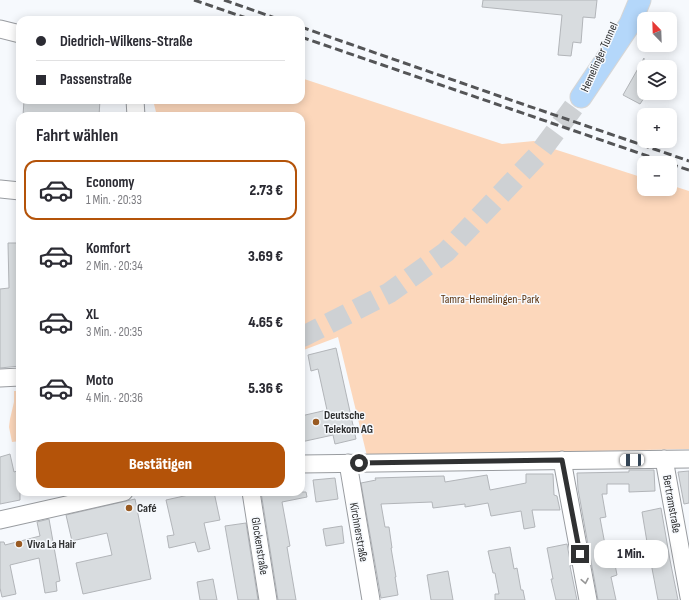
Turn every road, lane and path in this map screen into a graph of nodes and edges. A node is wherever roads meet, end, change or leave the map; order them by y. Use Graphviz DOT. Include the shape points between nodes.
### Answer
graph roads {
  1 [pos="625,0"];
  2 [pos="640,0"];
  3 [pos="0,29"];
  4 [pos="16,33"];
  5 [pos="0,189"];
  6 [pos="16,191"];
  7 [pos="16,377"];
  8 [pos="0,378"];
  9 [pos="664,459"];
  10 [pos="689,459"];
  11 [pos="562,460"];
  12 [pos="348,463"];
  13 [pos="305,464"];
  14 [pos="106,496"];
  15 [pos="252,496"];
  16 [pos="0,520"];
  17 [pos="689,597"];
  18 [pos="268,600"];
  19 [pos="370,600"];
  20 [pos="588,600"];
  1 -- 2 [label="main road, Hemelinger Tunnel" via="582,97 630,24"];
  3 -- 4 [label="street"];
  5 -- 6 [label="street"];
  7 -- 8 [label="street"];
  9 -- 10 [label="street"];
  9 -- 11 [label="street"];
  9 -- 17 [label="street, Bertramstraße"];
  11 -- 12 [label="street"];
  11 -- 20 [label="street, one-way"];
  12 -- 13 [label="street"];
  12 -- 19 [label="street, Kirchnerstraße"];
  14 -- 16 [label="street"];
  15 -- 18 [label="street, Glockenstraße"];
}
